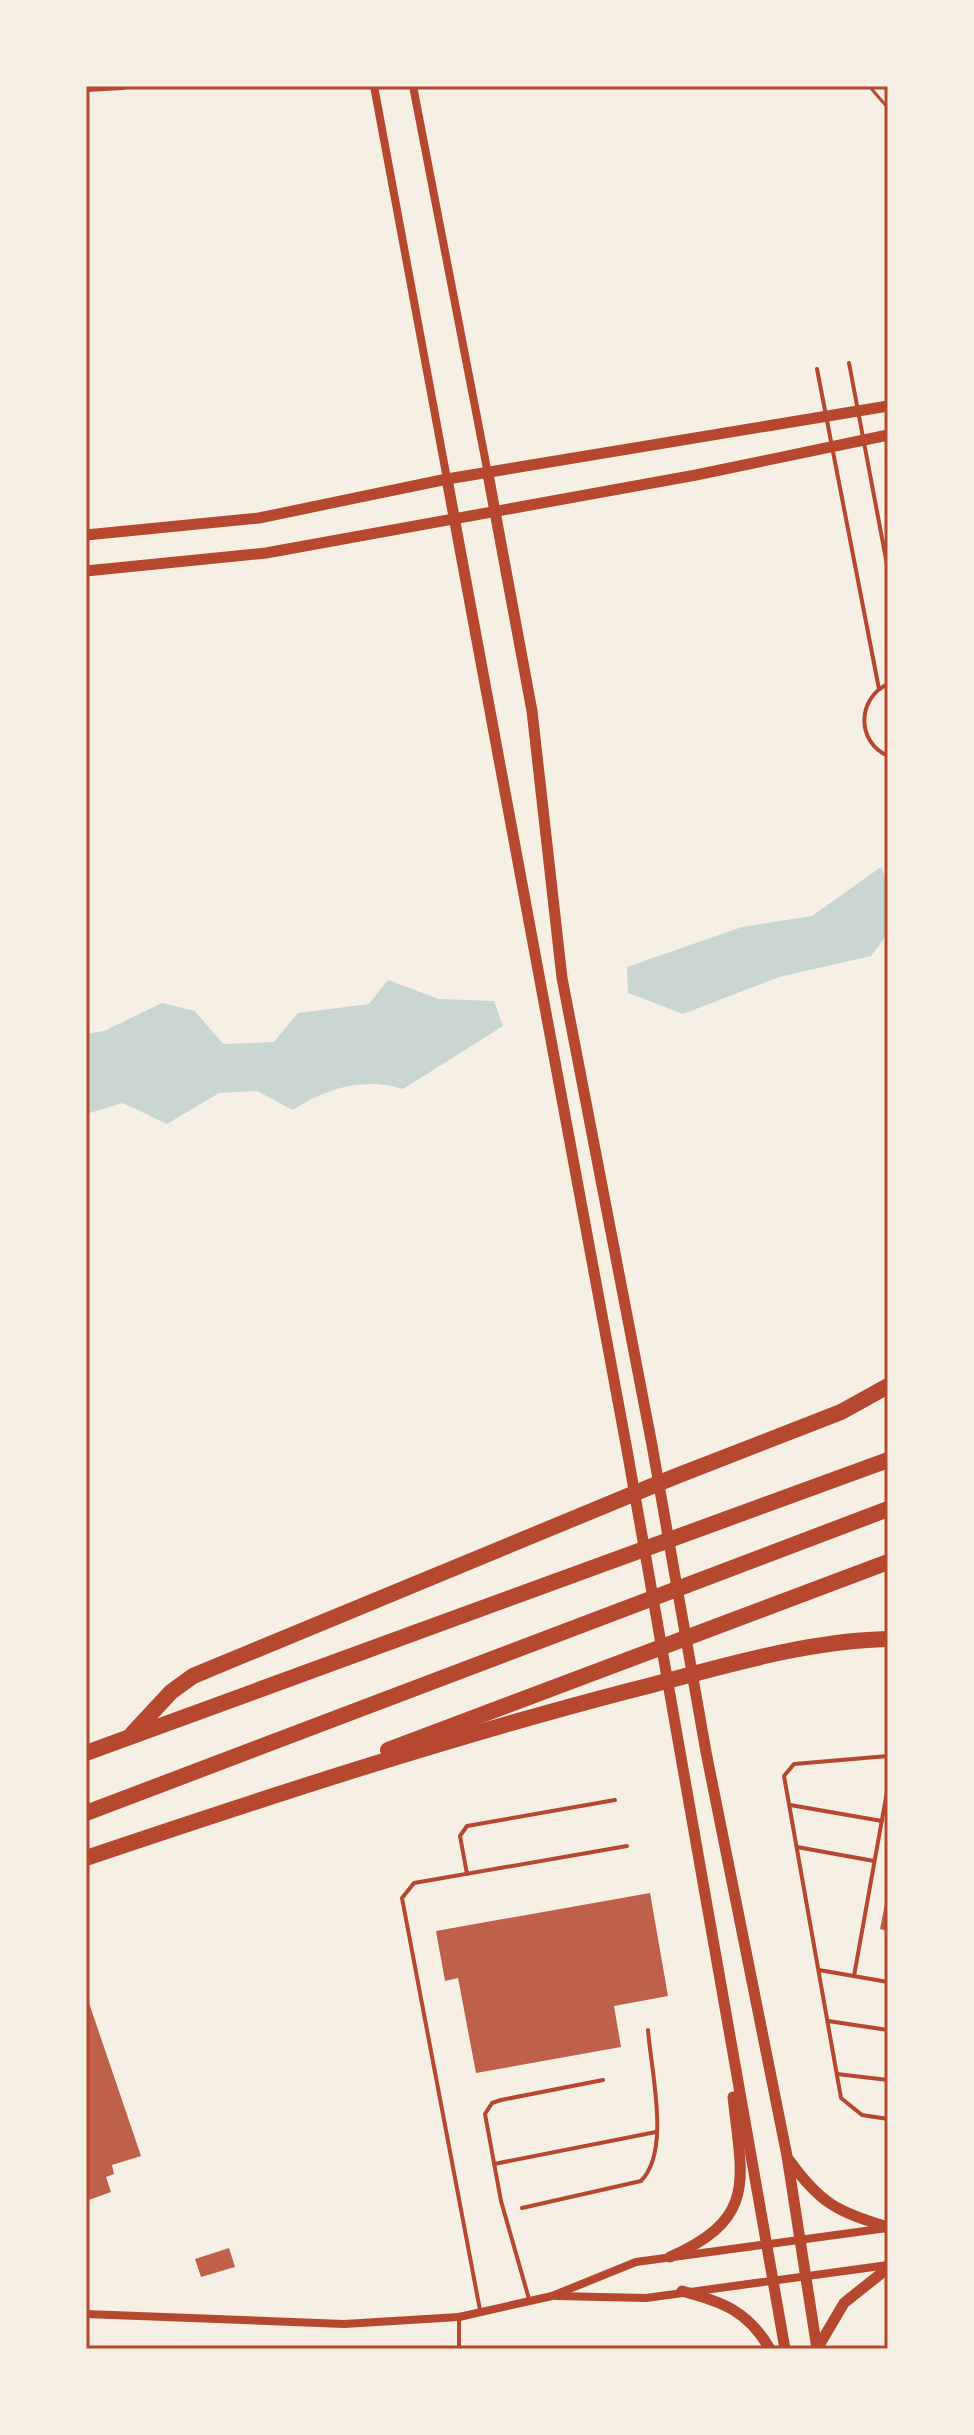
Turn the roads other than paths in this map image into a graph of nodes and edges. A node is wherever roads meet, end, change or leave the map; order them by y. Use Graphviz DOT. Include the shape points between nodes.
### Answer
graph roads {
  1 [pos="123,86"];
  2 [pos="374,86"];
  3 [pos="413,86"];
  4 [pos="86,88"];
  5 [pos="849,363"];
  6 [pos="817,369"];
  7 [pos="888,406"];
  8 [pos="857,410"];
  9 [pos="826,416"];
  10 [pos="888,435"];
  11 [pos="863,440"];
  12 [pos="832,446"];
  13 [pos="488,474"];
  14 [pos="447,479"];
  15 [pos="496,511"];
  16 [pos="453,518"];
  17 [pos="86,535"];
  18 [pos="888,570"];
  19 [pos="86,571"];
  20 [pos="888,684"];
  21 [pos="879,689"];
  22 [pos="888,756"];
  23 [pos="888,1386"];
  24 [pos="888,1460"];
  25 [pos="888,1509"];
  26 [pos="888,1562"];
  27 [pos="888,1639"];
  28 [pos="131,1736"];
  29 [pos="86,1753"];
  30 [pos="888,1756"];
  31 [pos="888,1786"];
  32 [pos="266,1797"];
  33 [pos="615,1800"];
  34 [pos="790,1805"];
  35 [pos="86,1813"];
  36 [pos="882,1821"];
  37 [pos="627,1846"];
  38 [pos="797,1847"];
  39 [pos="86,1858"];
  40 [pos="874,1862"];
  41 [pos="467,1874"];
  42 [pos="819,1970"];
  43 [pos="854,1976"];
  44 [pos="888,1982"];
  45 [pos="720,1990"];
  46 [pos="828,2021"];
  47 [pos="648,2030"];
  48 [pos="888,2030"];
  49 [pos="837,2074"];
  50 [pos="603,2080"];
  51 [pos="888,2080"];
  52 [pos="888,2119"];
  53 [pos="656,2132"];
  54 [pos="787,2156"];
  55 [pos="494,2164"];
  56 [pos="522,2208"];
  57 [pos="888,2227"];
  58 [pos="799,2241"];
  59 [pos="766,2244"];
  60 [pos="670,2257"];
  61 [pos="888,2267"];
  62 [pos="806,2277"];
  63 [pos="772,2280"];
  64 [pos="682,2291"];
  65 [pos="552,2296"];
  66 [pos="530,2301"];
  67 [pos="481,2313"];
  68 [pos="86,2314"];
  69 [pos="459,2317"];
  70 [pos="459,2349"];
  71 [pos="770,2349"];
  72 [pos="785,2349"];
  73 [pos="817,2349"];
  1 -- 4 [label="street"];
  2 -- 14 [label="street"];
  3 -- 13 [label="street"];
  5 -- 8 [label="lane"];
  6 -- 9 [label="lane"];
  7 -- 8 [label="street"];
  8 -- 9 [label="street"];
  8 -- 11 [label="lane"];
  9 -- 12 [label="lane"];
  9 -- 13 [label="street"];
  10 -- 11 [label="street"];
  11 -- 12 [label="street"];
  11 -- 18 [label="lane"];
  12 -- 15 [label="street"];
  12 -- 21 [label="lane"];
  13 -- 14 [label="street"];
  13 -- 15 [label="street"];
  14 -- 16 [label="street"];
  14 -- 17 [label="street" via="259,518"];
  15 -- 16 [label="street"];
  15 -- 54 [label="street" via="532,711 562,978"];
  16 -- 19 [label="street" via="266,553"];
  16 -- 45 [label="street" via="627,1450"];
  20 -- 21 [label="lane"];
  21 -- 22 [label="lane" via="866,705 865,732"];
  23 -- 28 [label="highway" via="841,1412 193,1676"];
  24 -- 28 [label="highway"];
  25 -- 35 [label="highway"];
  26 -- 32 [label="highway"];
  27 -- 32 [label="highway" via="724,1666"];
  28 -- 29 [label="highway"];
  30 -- 34 [label="lane" via="794,1764 784,1776"];
  31 -- 36 [label="lane"];
  32 -- 39 [label="highway"];
  33 -- 41 [label="lane" via="464,1828 460,1836"];
  34 -- 36 [label="lane"];
  34 -- 38 [label="lane"];
  36 -- 40 [label="lane"];
  37 -- 41 [label="lane"];
  38 -- 40 [label="lane"];
  38 -- 42 [label="lane"];
  40 -- 43 [label="lane"];
  41 -- 67 [label="lane" via="414,1883 402,1898"];
  42 -- 43 [label="lane"];
  42 -- 46 [label="lane"];
  43 -- 44 [label="lane"];
  45 -- 59 [label="street"];
  45 -- 60 [label="street" via="741,2169 739,2192 713,2235"];
  46 -- 48 [label="lane"];
  46 -- 49 [label="lane"];
  47 -- 53 [label="lane"];
  49 -- 51 [label="lane"];
  49 -- 52 [label="lane" via="847,2105 862,2115"];
  50 -- 55 [label="lane" via="492,2103 485,2114"];
  53 -- 55 [label="lane"];
  53 -- 56 [label="lane" via="656,2160 641,2181"];
  54 -- 57 [label="street" via="831,2207"];
  54 -- 58 [label="street"];
  55 -- 66 [label="lane"];
  57 -- 58 [label="street"];
  58 -- 59 [label="street"];
  58 -- 62 [label="street"];
  59 -- 60 [label="street"];
  59 -- 63 [label="street"];
  60 -- 65 [label="street" via="636,2262"];
  61 -- 62 [label="street"];
  61 -- 73 [label="street" via="844,2303"];
  62 -- 63 [label="street"];
  62 -- 73 [label="street"];
  63 -- 64 [label="street"];
  63 -- 72 [label="street"];
  64 -- 65 [label="street" via="646,2298"];
  64 -- 71 [label="street" via="741,2313"];
  65 -- 66 [label="street"];
  66 -- 67 [label="street"];
  67 -- 69 [label="street"];
  68 -- 69 [label="street" via="344,2324"];
  69 -- 70 [label="lane"];
}
